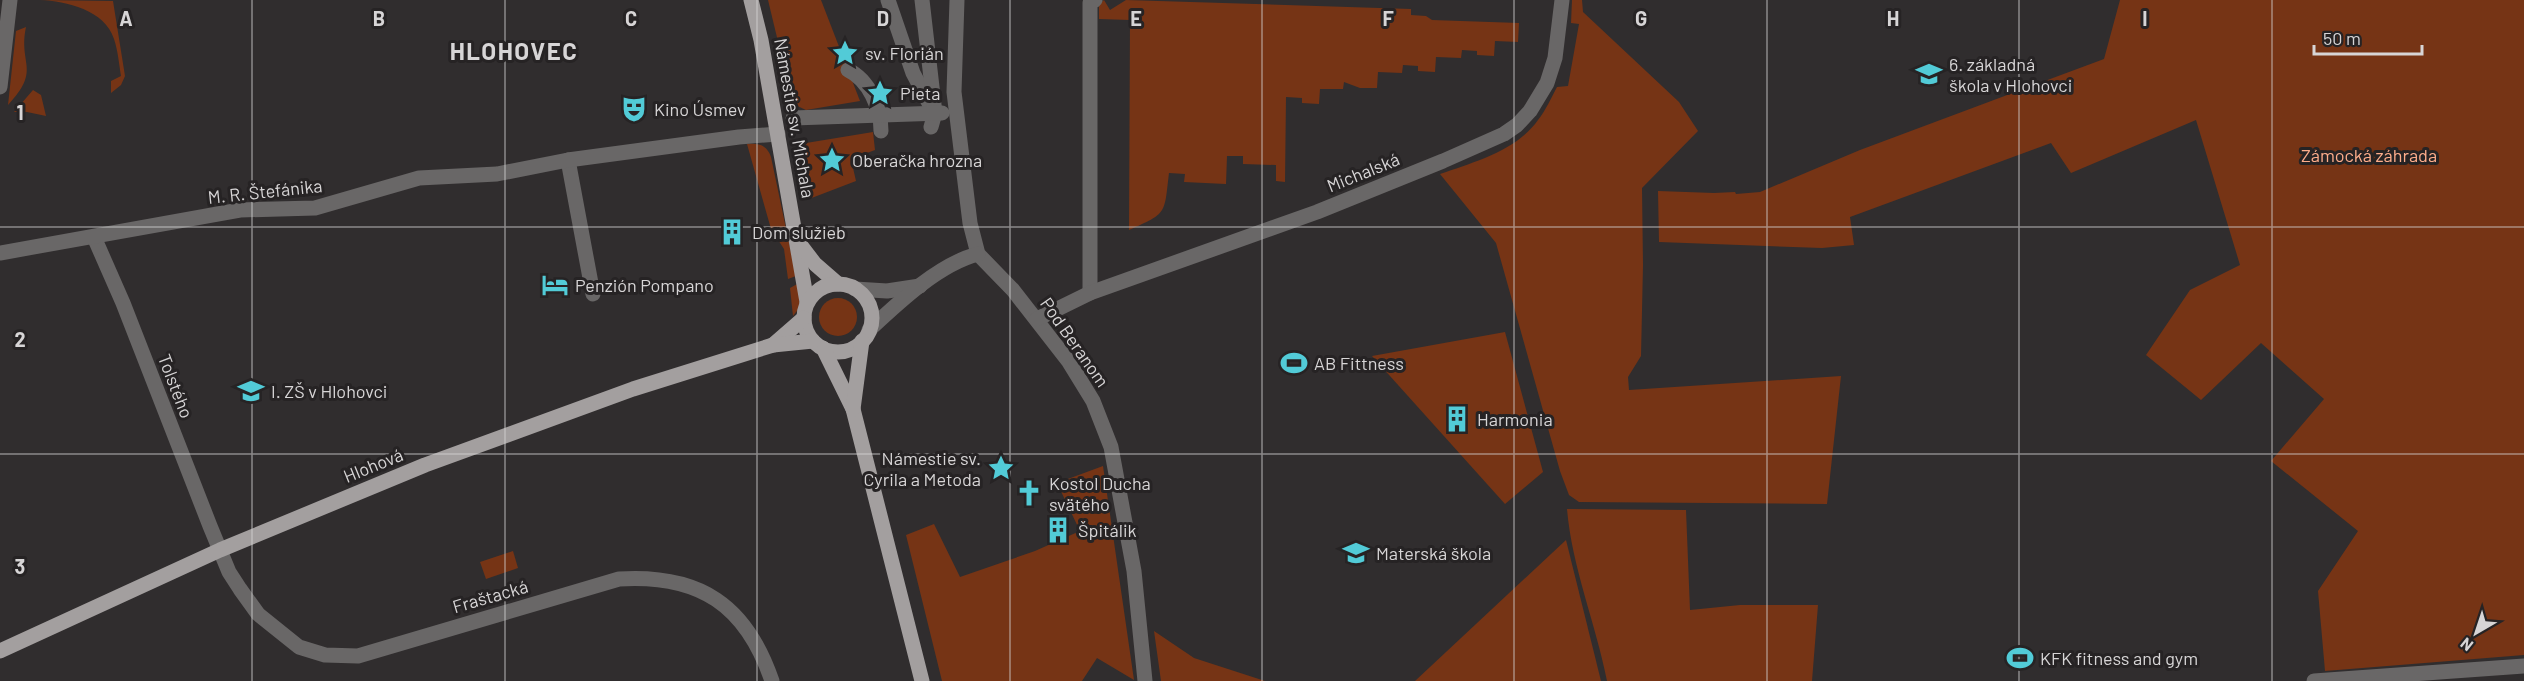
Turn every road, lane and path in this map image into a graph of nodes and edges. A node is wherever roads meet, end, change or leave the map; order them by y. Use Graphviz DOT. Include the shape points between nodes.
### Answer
graph roads {
  1 [pos="10,0"];
  2 [pos="751,0"];
  3 [pos="888,0"];
  4 [pos="922,0"];
  5 [pos="957,0"];
  6 [pos="1562,0"];
  7 [pos="1093,1"];
  8 [pos="929,62"];
  9 [pos="848,70"];
  10 [pos="913,73"];
  11 [pos="0,87"];
  12 [pos="881,115"];
  13 [pos="793,118"];
  14 [pos="936,118"];
  15 [pos="881,131"];
  16 [pos="778,134"];
  17 [pos="568,160"];
  18 [pos="94,237"];
  19 [pos="799,243"];
  20 [pos="0,253"];
  21 [pos="978,254"];
  22 [pos="838,284"];
  23 [pos="920,286"];
  24 [pos="855,289"];
  25 [pos="1090,293"];
  26 [pos="593,294"];
  27 [pos="806,310"];
  28 [pos="1037,319"];
  29 [pos="866,335"];
  30 [pos="772,345"];
  31 [pos="818,345"];
  32 [pos="853,409"];
  33 [pos="220,550"];
  34 [pos="0,651"];
  35 [pos="2524,666"];
  36 [pos="772,681"];
  37 [pos="922,681"];
  38 [pos="1144,681"];
  39 [pos="2314,681"];
  1 -- 11 [label="street"];
  2 -- 16 [label="main road, Námestie sv. Michala"];
  3 -- 10 [label="street"];
  4 -- 8 [label="street"];
  5 -- 21 [label="street" via="954,92 970,223"];
  6 -- 25 [label="street, Michalská" via="1555,58 1547,83 1530,111 1504,134 1317,212"];
  7 -- 25 [label="street"];
  8 -- 10 [label="street"];
  8 -- 14 [label="street"];
  9 -- 12 [label="street" via="860,76"];
  10 -- 14 [label="street"];
  12 -- 13 [label="street, Námestie sv. Michala"];
  12 -- 14 [label="street, Námestie sv. Michala"];
  12 -- 15 [label="street"];
  16 -- 17 [label="street, M. R. Štefánika"];
  16 -- 19 [label="main road, Námestie sv. Michala"];
  17 -- 18 [label="street, M. R. Štefánika" via="497,174 419,178 315,208 240,210"];
  17 -- 26 [label="street"];
  18 -- 20 [label="street, M. R. Štefánika"];
  18 -- 33 [label="street, Tolstého"];
  19 -- 22 [label="main road, Námestie sv. Michala"];
  19 -- 27 [label="main road, Námestie sv. Michala"];
  21 -- 23 [label="street" via="963,258"];
  21 -- 28 [label="street, Pod Beranom"];
  22 -- 24 [label="main road"];
  22 -- 27 [label="main road" via="820,289"];
  23 -- 24 [label="street" via="887,291"];
  23 -- 29 [label="street"];
  24 -- 29 [label="main road" via="871,310"];
  25 -- 28 [label="street, Michalská"];
  27 -- 30 [label="main road, Hlohová"];
  27 -- 31 [label="main road" via="807,333"];
  28 -- 38 [label="street, Pod Beranom" via="1093,401 1112,447 1134,571"];
  29 -- 31 [label="main road" via="845,351"];
  29 -- 32 [label="main road"];
  30 -- 31 [label="main road, Hlohová"];
  30 -- 33 [label="main road, Hlohová" via="633,389 435,461"];
  31 -- 32 [label="main road"];
  32 -- 37 [label="main road"];
  33 -- 34 [label="main road, Hlohová"];
  33 -- 36 [label="street, Fraštacká" via="232,577 258,614 299,647 325,655 358,656 619,579 660,579 693,588 723,604 746,627 763,654"];
  35 -- 39 [label="street"];
}
